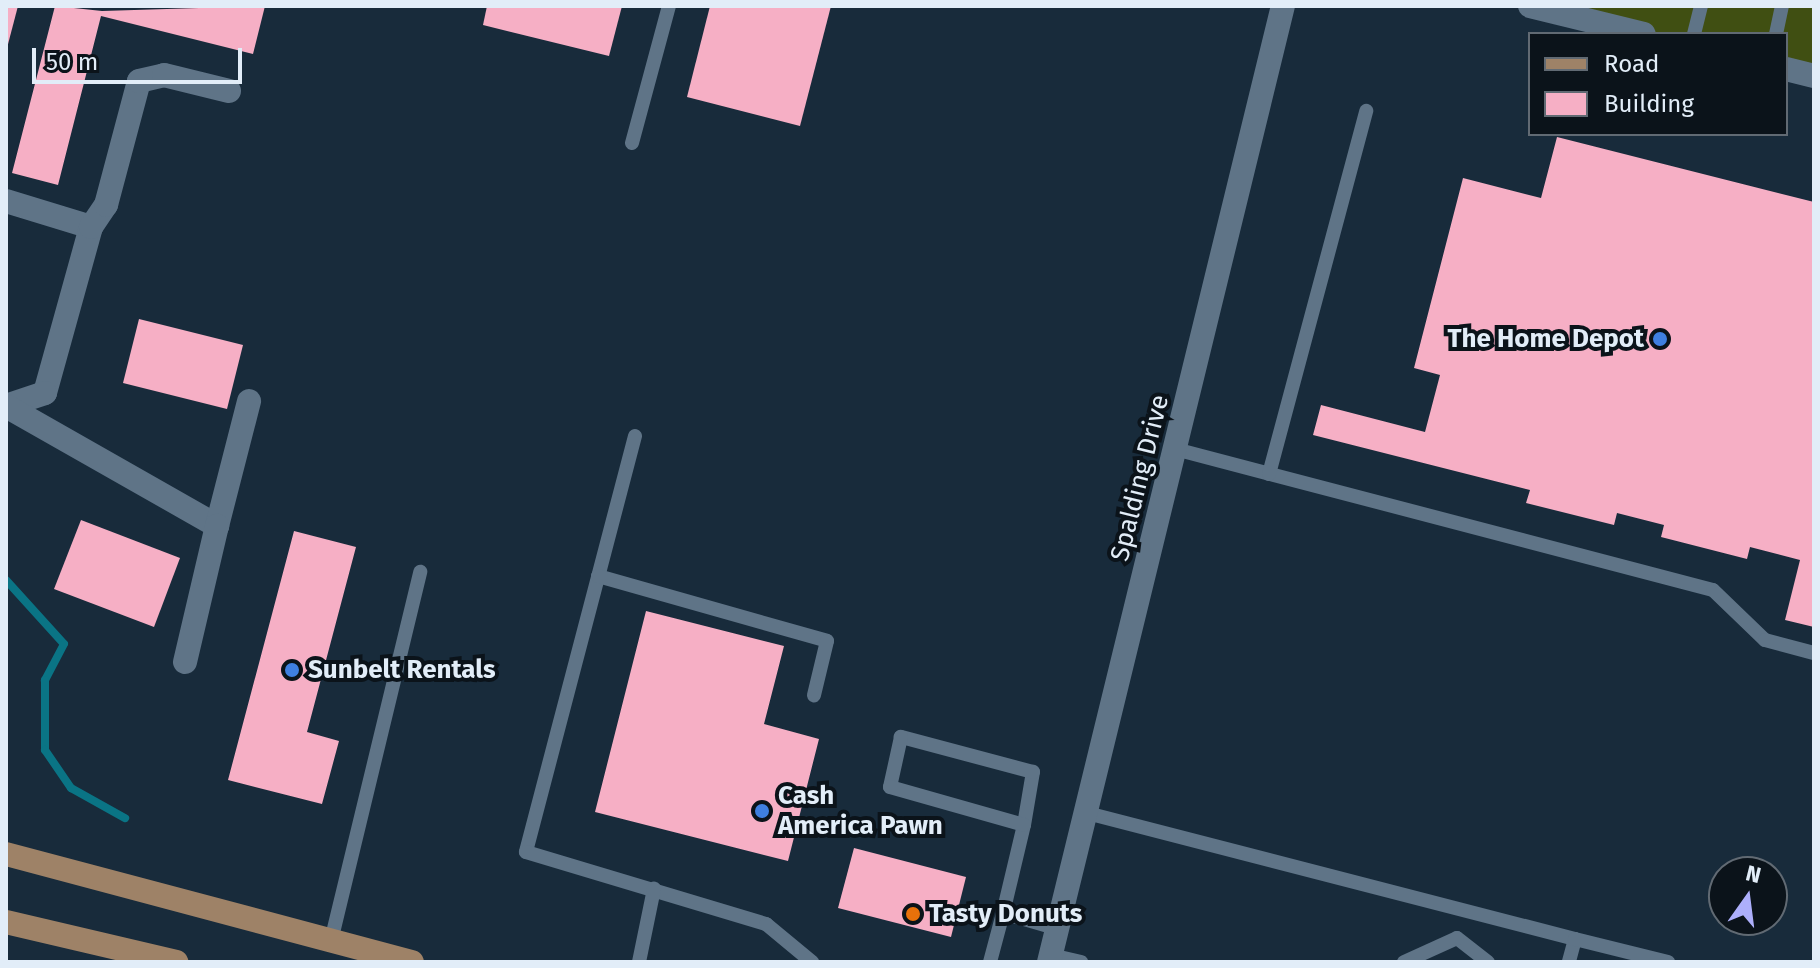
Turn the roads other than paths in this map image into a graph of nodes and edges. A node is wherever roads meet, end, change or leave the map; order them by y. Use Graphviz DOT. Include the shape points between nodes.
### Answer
graph roads {
  1 [pos="669,6"];
  2 [pos="1283,6"];
  3 [pos="1530,6"];
  4 [pos="1701,6"];
  5 [pos="1782,6"];
  6 [pos="1636,32"];
  7 [pos="1694,32"];
  8 [pos="1776,32"];
  9 [pos="1788,70"];
  10 [pos="1814,76"];
  11 [pos="229,91"];
  12 [pos="1366,111"];
  13 [pos="632,143"];
  14 [pos="6,201"];
  15 [pos="91,227"];
  16 [pos="249,401"];
  17 [pos="6,406"];
  18 [pos="635,436"];
  19 [pos="1175,449"];
  20 [pos="1269,474"];
  21 [pos="217,526"];
  22 [pos="420,572"];
  23 [pos="598,576"];
  24 [pos="1814,653"];
  25 [pos="185,662"];
  26 [pos="814,695"];
  27 [pos="1087,813"];
  28 [pos="1024,825"];
  29 [pos="6,854"];
  30 [pos="654,889"];
  31 [pos="1464,911"];
  32 [pos="1003,913"];
  33 [pos="6,922"];
  34 [pos="1058,929"];
  35 [pos="1457,938"];
  36 [pos="1575,939"];
  37 [pos="331,941"];
  38 [pos="1050,958"];
  39 [pos="176,962"];
  40 [pos="412,962"];
  41 [pos="639,962"];
  42 [pos="812,962"];
  43 [pos="990,962"];
  44 [pos="1081,962"];
  45 [pos="1404,962"];
  46 [pos="1488,962"];
  47 [pos="1569,962"];
  48 [pos="1668,962"];
  1 -- 13 [label="lane"];
  2 -- 19 [label="street, Spalding Drive"];
  3 -- 6 [label="street"];
  4 -- 7 [label="lane"];
  5 -- 8 [label="lane"];
  9 -- 10 [label="street"];
  11 -- 15 [label="street" via="164,75 139,81 106,205"];
  12 -- 20 [label="lane"];
  14 -- 15 [label="street"];
  15 -- 17 [label="street" via="45,393"];
  16 -- 21 [label="street"];
  17 -- 21 [label="street"];
  18 -- 23 [label="lane"];
  19 -- 20 [label="lane"];
  19 -- 27 [label="street, Spalding Drive"];
  20 -- 24 [label="lane" via="1713,590 1765,640"];
  21 -- 25 [label="street"];
  22 -- 37 [label="lane"];
  23 -- 26 [label="lane" via="827,641"];
  23 -- 30 [label="lane" via="526,852"];
  27 -- 31 [label="lane"];
  27 -- 34 [label="street, Spalding Drive"];
  28 -- 28 [label="lane" via="1033,772 901,737 890,787"];
  28 -- 32 [label="lane"];
  29 -- 37 [label="main road"];
  30 -- 41 [label="lane"];
  30 -- 42 [label="lane" via="766,924"];
  31 -- 35 [label="lane"];
  31 -- 36 [label="lane"];
  32 -- 34 [label="lane"];
  32 -- 43 [label="lane"];
  33 -- 39 [label="main road"];
  34 -- 38 [label="street, Spalding Drive"];
  35 -- 45 [label="lane"];
  35 -- 46 [label="lane"];
  36 -- 47 [label="lane"];
  36 -- 48 [label="lane"];
  37 -- 40 [label="main road"];
  38 -- 44 [label="lane"];
}
